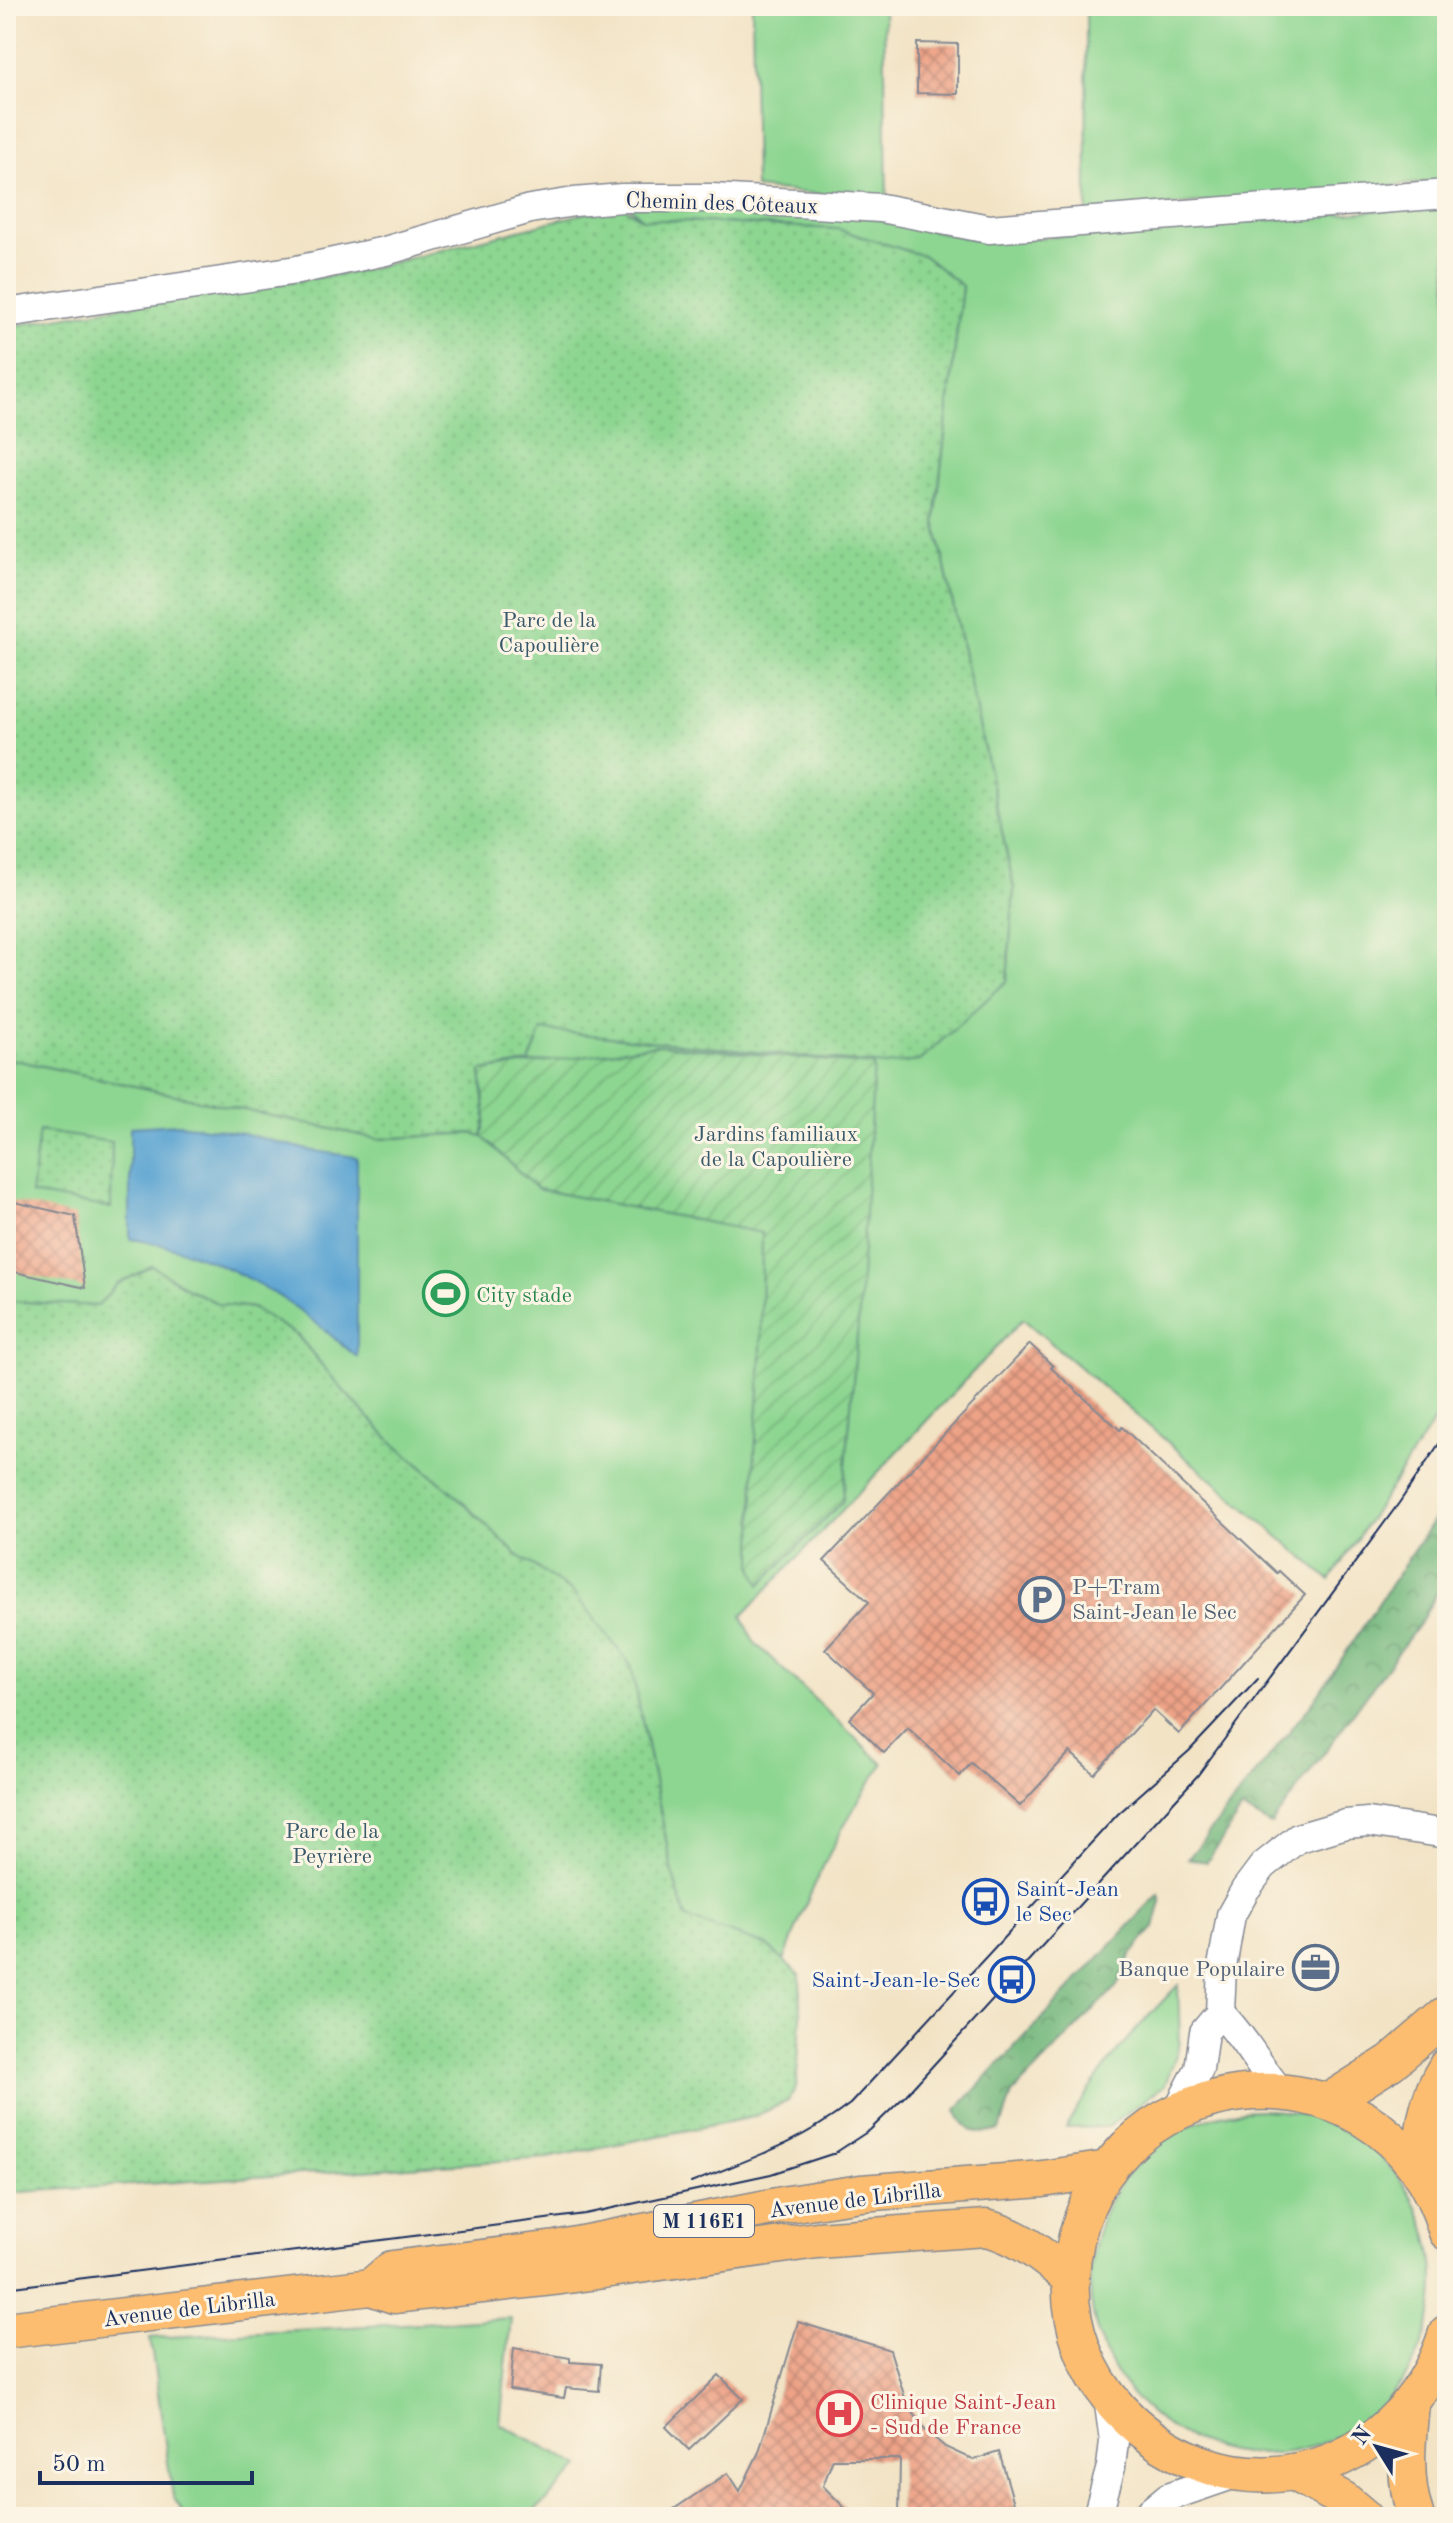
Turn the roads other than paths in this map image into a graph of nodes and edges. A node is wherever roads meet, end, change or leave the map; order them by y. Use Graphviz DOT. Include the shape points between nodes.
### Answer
graph roads {
  1 [pos="1447,194"];
  2 [pos="6,313"];
  3 [pos="1447,1834"];
  4 [pos="1220,2013"];
  5 [pos="1447,2014"];
  6 [pos="1447,2066"];
  7 [pos="1280,2091"];
  8 [pos="1328,2102"];
  9 [pos="1177,2111"];
  10 [pos="1108,2169"];
  11 [pos="1421,2174"];
  12 [pos="861,2193"];
  13 [pos="1447,2232"];
  14 [pos="861,2236"];
  15 [pos="1070,2278"];
  16 [pos="371,2287"];
  17 [pos="6,2330"];
  18 [pos="1444,2348"];
  19 [pos="1108,2397"];
  20 [pos="1411,2404"];
  21 [pos="1293,2472"];
  22 [pos="1235,2474"];
  23 [pos="1097,2517"];
  24 [pos="1144,2517"];
  25 [pos="1364,2517"];
  26 [pos="1416,2517"];
  1 -- 2 [label="street, Chemin des Côteaux" via="989,229 881,208 622,198 530,209 297,270"];
  3 -- 4 [label="street" via="1368,1822 1346,1824 1298,1838 1283,1849 1263,1866 1231,1915"];
  4 -- 7 [label="street"];
  4 -- 9 [label="street" via="1204,2032 1199,2069"];
  5 -- 8 [label="main road" via="1391,2062"];
  6 -- 11 [label="main road" via="1427,2109"];
  7 -- 8 [label="main road"];
  7 -- 9 [label="main road" via="1244,2091"];
  8 -- 11 [label="main road" via="1364,2119 1396,2143"];
  9 -- 10 [label="main road" via="1151,2126"];
  10 -- 12 [label="main road, Avenue de Librilla / M 116E1"];
  10 -- 15 [label="main road" via="1088,2202"];
  11 -- 13 [label="main road"];
  12 -- 14 [label="main road"];
  12 -- 16 [label="main road, Avenue de Librilla / M 116E1" via="556,2249 392,2269"];
  14 -- 15 [label="main road, Avenue de Librilla / M 116E1" via="986,2228 1009,2233"];
  14 -- 16 [label="main road, Avenue de Librilla / M 116E1" via="394,2295"];
  15 -- 19 [label="main road" via="1079,2341"];
  16 -- 17 [label="main road, Avenue de Librilla / M 116E1"];
  18 -- 20 [label="main road"];
  19 -- 22 [label="main road" via="1142,2433 1184,2458"];
  19 -- 23 [label="street" via="1114,2441"];
  20 -- 21 [label="main road" via="1378,2436 1338,2459"];
  20 -- 26 [label="main road" via="1407,2473"];
  21 -- 22 [label="main road"];
  21 -- 25 [label="main road"];
  22 -- 24 [label="street" via="1168,2497"];
}
